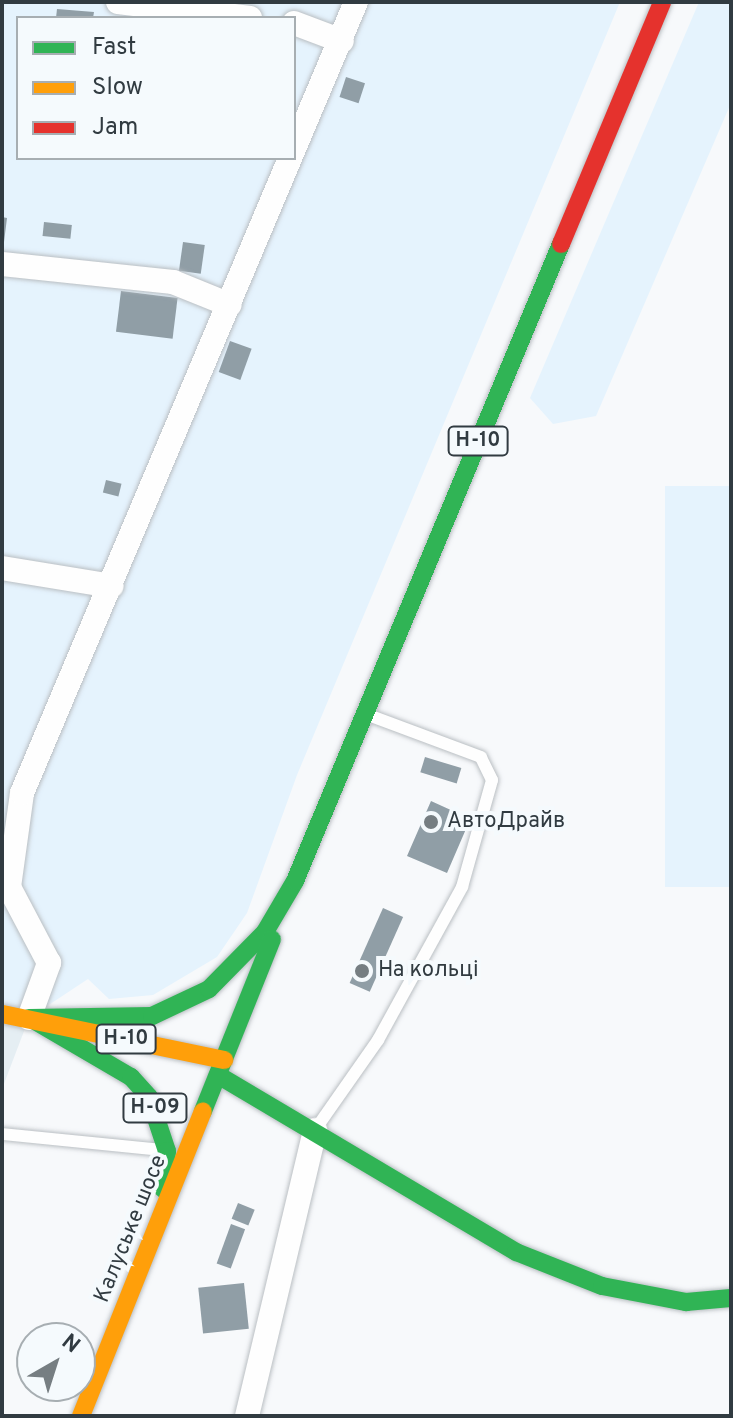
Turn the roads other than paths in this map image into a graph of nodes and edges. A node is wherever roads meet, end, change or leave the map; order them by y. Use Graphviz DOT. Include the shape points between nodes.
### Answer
graph roads {
  1 [pos="118,2"];
  2 [pos="356,2"];
  3 [pos="662,2"];
  4 [pos="234,16"];
  5 [pos="296,24"];
  6 [pos="342,41"];
  7 [pos="296,149"];
  8 [pos="292,160"];
  9 [pos="2,264"];
  10 [pos="230,305"];
  11 [pos="2,568"];
  12 [pos="112,586"];
  13 [pos="365,714"];
  14 [pos="7,839"];
  15 [pos="295,881"];
  16 [pos="2,1014"];
  17 [pos="29,1018"];
  18 [pos="221,1067"];
  19 [pos="315,1130"];
  20 [pos="2,1134"];
  21 [pos="167,1151"];
  22 [pos="144,1262"];
  23 [pos="731,1298"];
  24 [pos="81,1416"];
  25 [pos="247,1416"];
  1 -- 4 [label="street"];
  2 -- 6 [label="street"];
  3 -- 13 [label="main road, Н-10"];
  5 -- 6 [label="street"];
  6 -- 7 [label="street"];
  8 -- 10 [label="street"];
  9 -- 10 [label="street" via="173,282"];
  10 -- 12 [label="street"];
  11 -- 12 [label="street"];
  12 -- 14 [label="street" via="47,727"];
  13 -- 15 [label="main road, Н-10"];
  13 -- 19 [label="lane" via="481,757 492,780 462,887 378,1040"];
  14 -- 17 [label="street" via="9,887 49,963"];
  15 -- 17 [label="main road, Н-10" via="246,957 197,995 131,1020"];
  15 -- 18 [label="main road, Калуське шосе / Н-10"];
  16 -- 17 [label="main road, Н-10"];
  17 -- 18 [label="main road, Н-10"];
  17 -- 21 [label="main road, Н-09" via="131,1077 162,1121"];
  18 -- 19 [label="main road"];
  18 -- 22 [label="main road, Калуське шосе / Н-09"];
  19 -- 23 [label="main road" via="545,1263 602,1286 672,1300"];
  19 -- 25 [label="street"];
  20 -- 21 [label="lane"];
  21 -- 22 [label="main road, Н-09"];
  22 -- 24 [label="main road, Калуське шосе / Н-09"];
}
